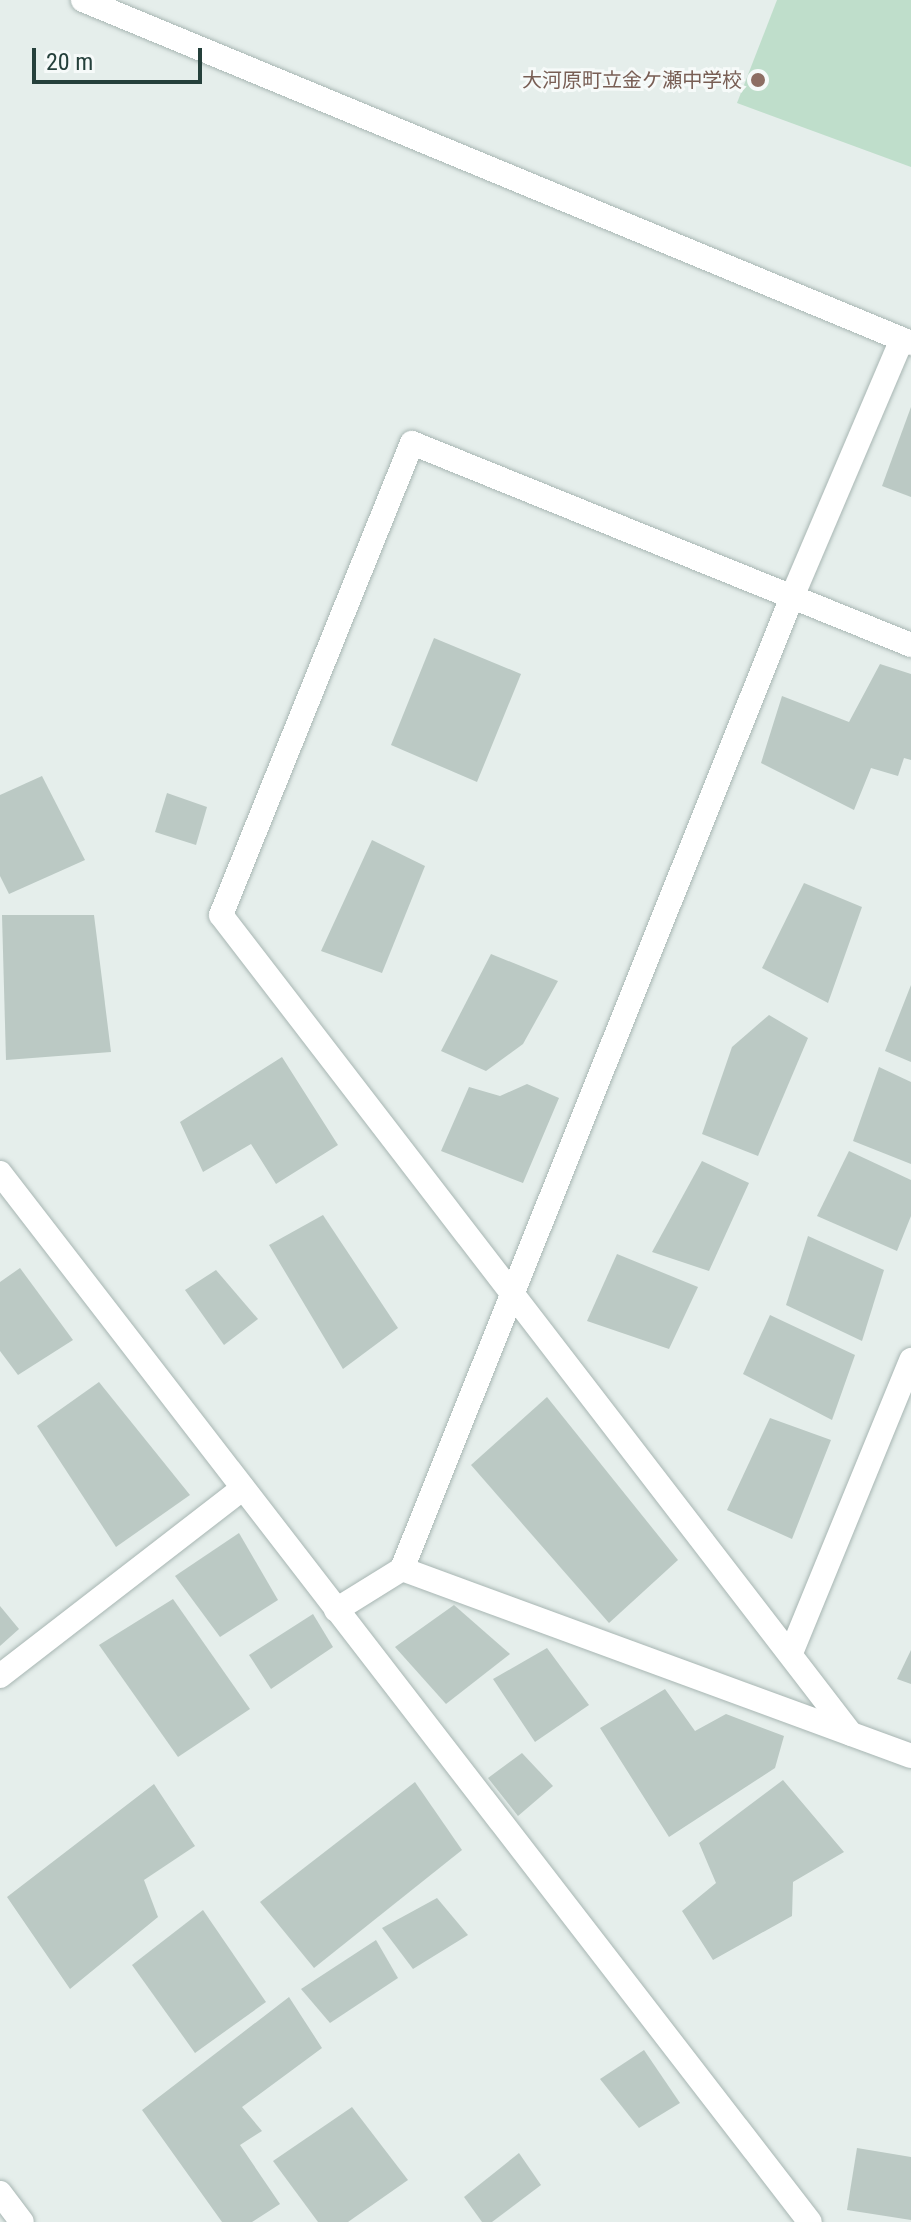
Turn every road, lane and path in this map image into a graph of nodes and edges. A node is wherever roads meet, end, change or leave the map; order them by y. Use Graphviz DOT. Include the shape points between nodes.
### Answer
graph roads {
  1 [pos="83,0"];
  2 [pos="906,341"];
  3 [pos="792,597"];
  4 [pos="911,645"];
  5 [pos="0,1173"];
  6 [pos="511,1294"];
  7 [pos="911,1360"];
  8 [pos="243,1488"];
  9 [pos="402,1569"];
  10 [pos="336,1610"];
  11 [pos="791,1653"];
  12 [pos="0,1676"];
  13 [pos="851,1734"];
  14 [pos="911,1756"];
  15 [pos="0,2193"];
  16 [pos="22,2222"];
  17 [pos="810,2222"];
  1 -- 2 [label="street"];
  2 -- 3 [label="street"];
  3 -- 4 [label="street"];
  3 -- 6 [label="street"];
  3 -- 6 [label="street" via="412,443 221,915"];
  5 -- 8 [label="street"];
  6 -- 9 [label="street"];
  6 -- 11 [label="street"];
  7 -- 11 [label="street"];
  8 -- 10 [label="street"];
  8 -- 12 [label="street"];
  9 -- 10 [label="street"];
  9 -- 13 [label="street"];
  10 -- 17 [label="street"];
  11 -- 13 [label="street"];
  13 -- 14 [label="street"];
  15 -- 16 [label="street"];
}
